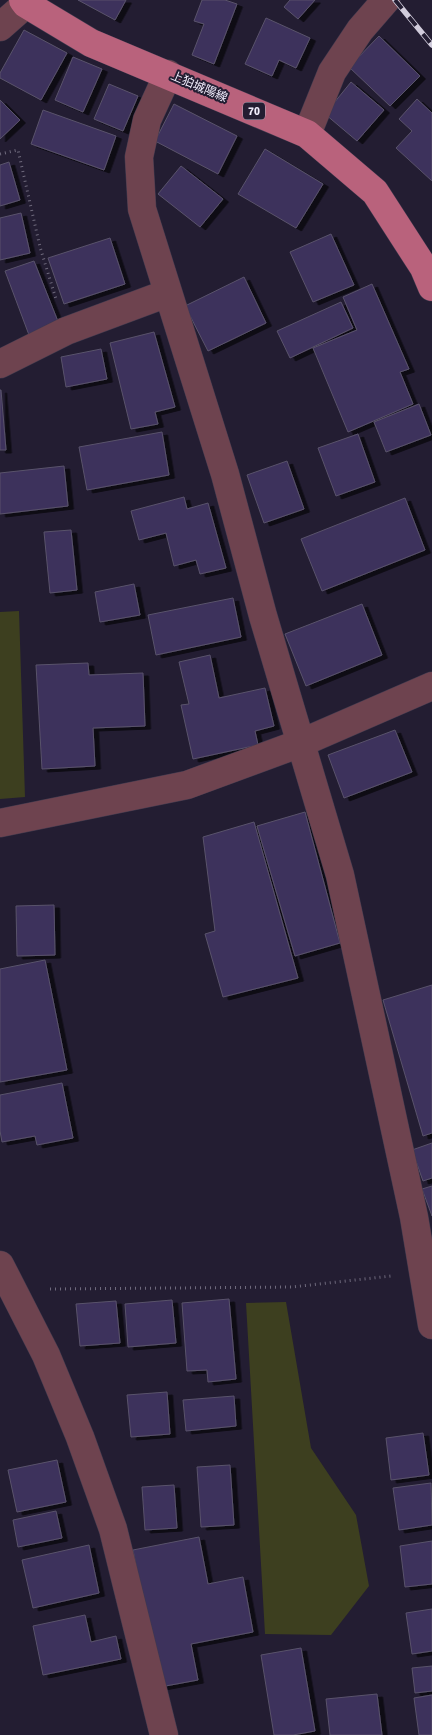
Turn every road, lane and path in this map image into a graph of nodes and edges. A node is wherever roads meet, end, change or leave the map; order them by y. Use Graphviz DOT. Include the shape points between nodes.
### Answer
graph roads {
  1 [pos="386,0"];
  2 [pos="25,2"];
  3 [pos="0,27"];
  4 [pos="168,74"];
  5 [pos="307,134"];
  6 [pos="0,154"];
  7 [pos="432,287"];
  8 [pos="168,293"];
  9 [pos="66,331"];
  10 [pos="0,364"];
  11 [pos="432,686"];
  12 [pos="301,743"];
  13 [pos="0,823"];
  14 [pos="0,1265"];
  15 [pos="424,1272"];
  16 [pos="12,1290"];
  17 [pos="432,1325"];
  18 [pos="164,1735"];
  1 -- 5 [label="street" via="360,30 332,72"];
  2 -- 3 [label="street"];
  2 -- 4 [label="main road, 上狛城陽線 / 70" via="92,43"];
  4 -- 5 [label="main road, 上狛城陽線 / 70"];
  4 -- 8 [label="street" via="147,120 138,157 142,209"];
  5 -- 7 [label="main road, 上狛城陽線 / 70" via="375,192 424,268"];
  6 -- 9 [label="path" via="18,150 40,247"];
  8 -- 9 [label="street"];
  8 -- 12 [label="street" via="225,474"];
  9 -- 10 [label="street"];
  11 -- 12 [label="street"];
  12 -- 13 [label="street" via="187,784"];
  12 -- 15 [label="street" via="340,875"];
  14 -- 16 [label="street"];
  15 -- 16 [label="path" via="292,1287"];
  15 -- 17 [label="street"];
  16 -- 18 [label="street" via="46,1355 113,1529"];
}
